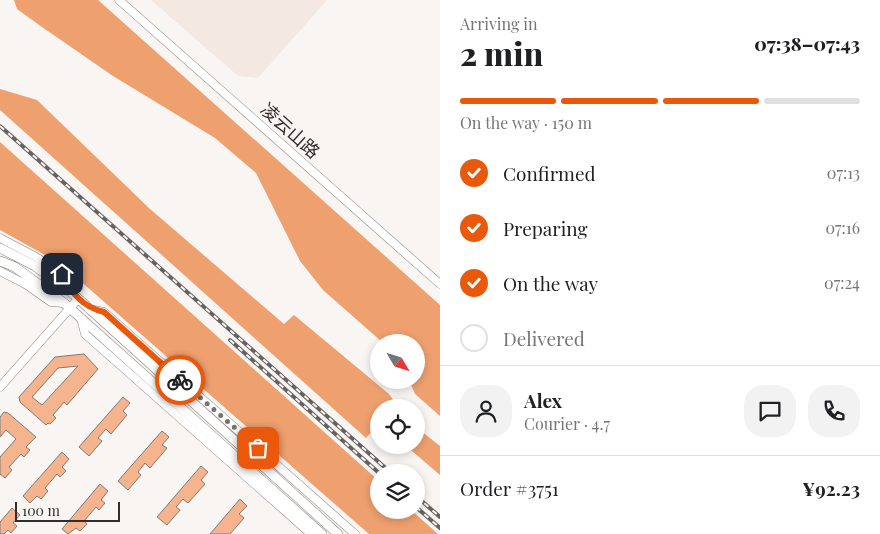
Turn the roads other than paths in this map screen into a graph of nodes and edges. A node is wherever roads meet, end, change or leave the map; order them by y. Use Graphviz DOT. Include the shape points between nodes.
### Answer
graph roads {
  1 [pos="119,0"];
  2 [pos="0,238"];
  3 [pos="0,248"];
  4 [pos="0,260"];
  5 [pos="0,271"];
  6 [pos="440,284"];
  7 [pos="75,296"];
  8 [pos="67,306"];
  9 [pos="90,309"];
  10 [pos="81,318"];
  11 [pos="0,387"];
  12 [pos="311,534"];
  13 [pos="322,534"];
  14 [pos="338,534"];
  15 [pos="355,534"];
  1 -- 6 [label="street, 凌云山路"];
  2 -- 7 [label="street" via="62,274"];
  3 -- 7 [label="main road" via="34,266"];
  4 -- 8 [label="main road" via="15,267"];
  5 -- 8 [label="street" via="27,284 50,302"];
  7 -- 8 [label="street"];
  7 -- 9 [label="main road"];
  8 -- 10 [label="main road"];
  8 -- 11 [label="street"];
  9 -- 14 [label="main road"];
  9 -- 15 [label="street" via="104,312"];
  10 -- 12 [label="street" via="85,334"];
  10 -- 13 [label="main road"];
}
